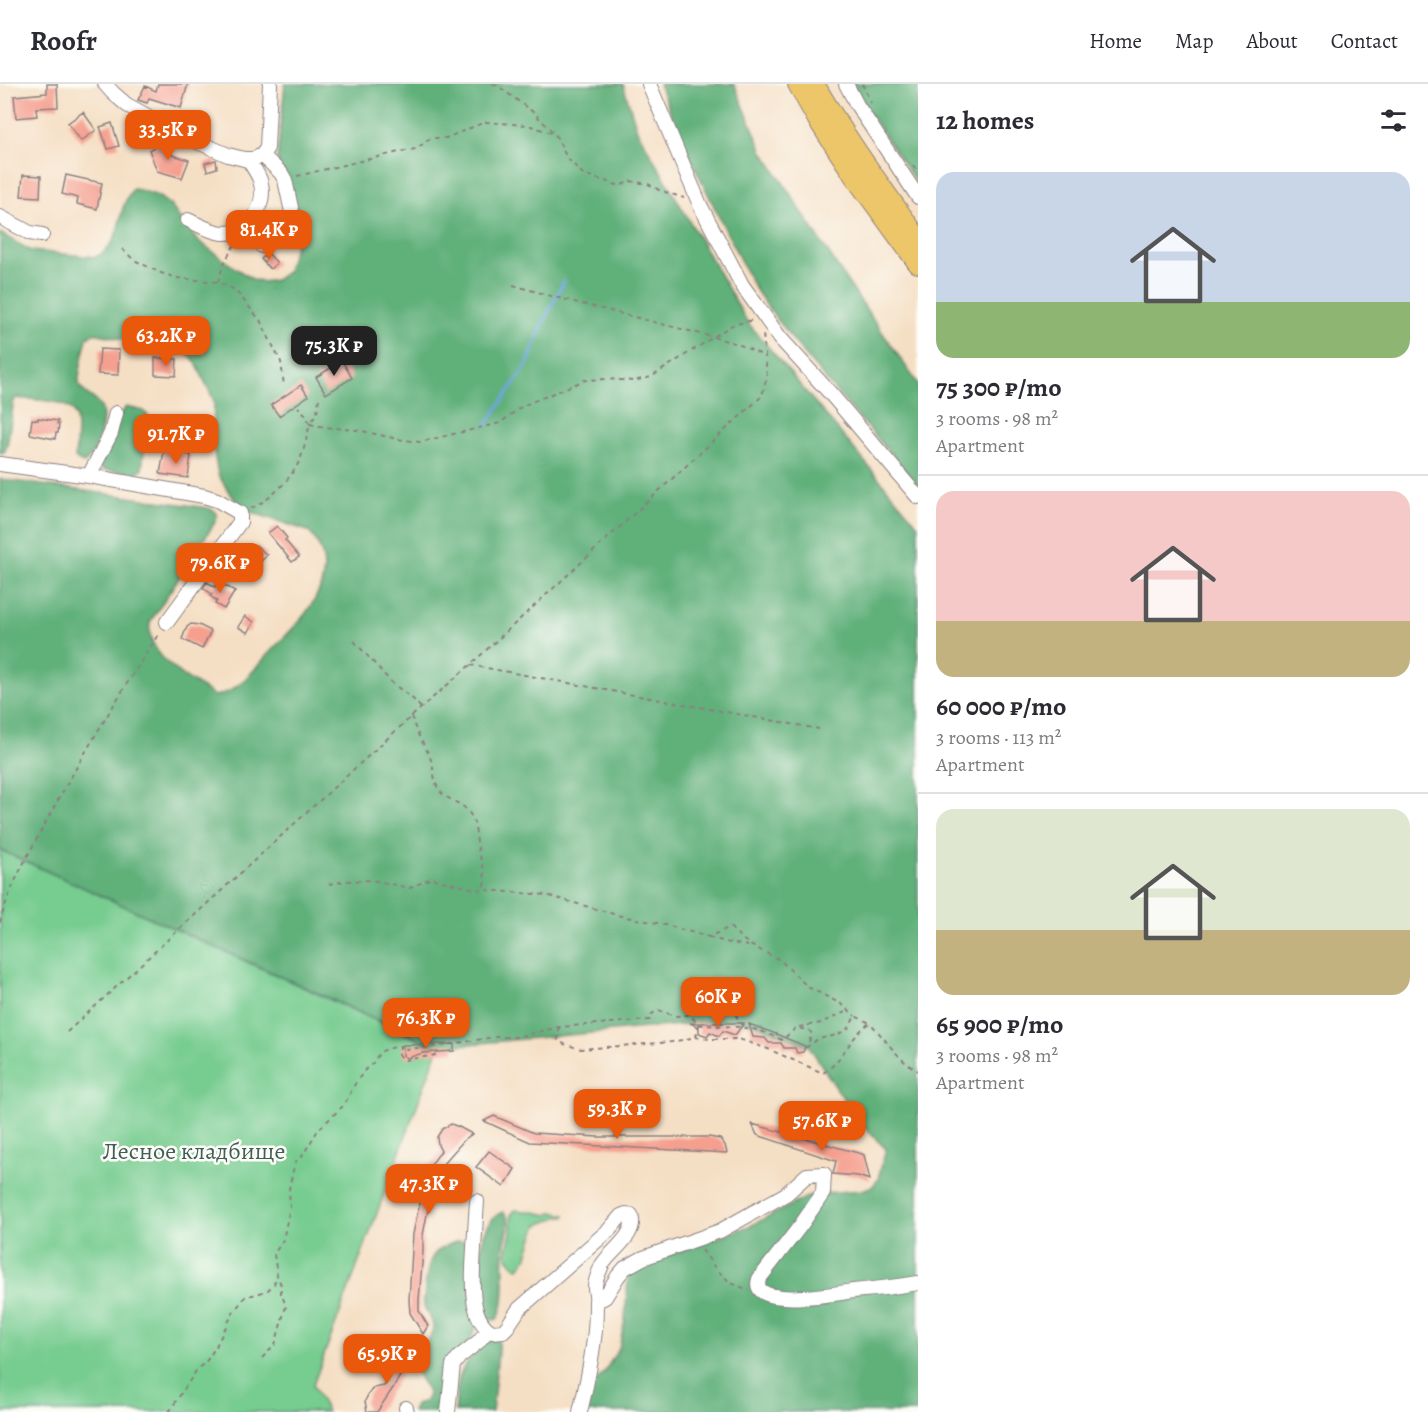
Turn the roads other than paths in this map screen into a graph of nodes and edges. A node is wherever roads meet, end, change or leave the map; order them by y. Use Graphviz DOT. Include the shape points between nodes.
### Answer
graph roads {
  1 [pos="105,84"];
  2 [pos="270,84"];
  3 [pos="649,84"];
  4 [pos="798,84"];
  5 [pos="814,84"];
  6 [pos="846,84"];
  7 [pos="262,155"];
  8 [pos="248,159"];
  9 [pos="285,182"];
  10 [pos="261,190"];
  11 [pos="918,197"];
  12 [pos="292,212"];
  13 [pos="0,217"];
  14 [pos="188,220"];
  15 [pos="251,222"];
  16 [pos="42,235"];
  17 [pos="918,239"];
  18 [pos="262,246"];
  19 [pos="918,262"];
  20 [pos="116,413"];
  21 [pos="0,464"];
  22 [pos="89,476"];
  23 [pos="918,497"];
  24 [pos="167,622"];
  25 [pos="477,1201"];
  26 [pos="918,1283"];
  27 [pos="597,1297"];
  28 [pos="488,1330"];
  29 [pos="448,1412"];
  30 [pos="580,1412"];
  1 -- 8 [label="street" via="127,105 184,136"];
  2 -- 7 [label="street" via="267,148"];
  3 -- 23 [label="street" via="699,202 761,315"];
  4 -- 19 [label="highway" via="856,178"];
  5 -- 17 [label="highway"];
  6 -- 11 [label="street"];
  7 -- 8 [label="street"];
  7 -- 9 [label="street"];
  8 -- 10 [label="street"];
  9 -- 10 [label="street"];
  9 -- 12 [label="street"];
  10 -- 15 [label="street" via="262,197"];
  13 -- 16 [label="street"];
  14 -- 15 [label="street" via="222,233 234,232"];
  15 -- 18 [label="street"];
  20 -- 22 [label="street" via="111,433"];
  21 -- 22 [label="street"];
  22 -- 24 [label="street" via="204,496 240,513 240,522"];
  25 -- 28 [label="street" via="472,1288 479,1317"];
  26 -- 27 [label="street" via="792,1298 774,1296 760,1285 823,1193 824,1174 807,1175 786,1194 720,1231 643,1257 625,1268 605,1297"];
  27 -- 28 [label="street" via="594,1289 601,1267 627,1236 631,1215 621,1216 519,1309 507,1327"];
  27 -- 30 [label="street" via="594,1338"];
  28 -- 29 [label="street" via="453,1365"];
}
